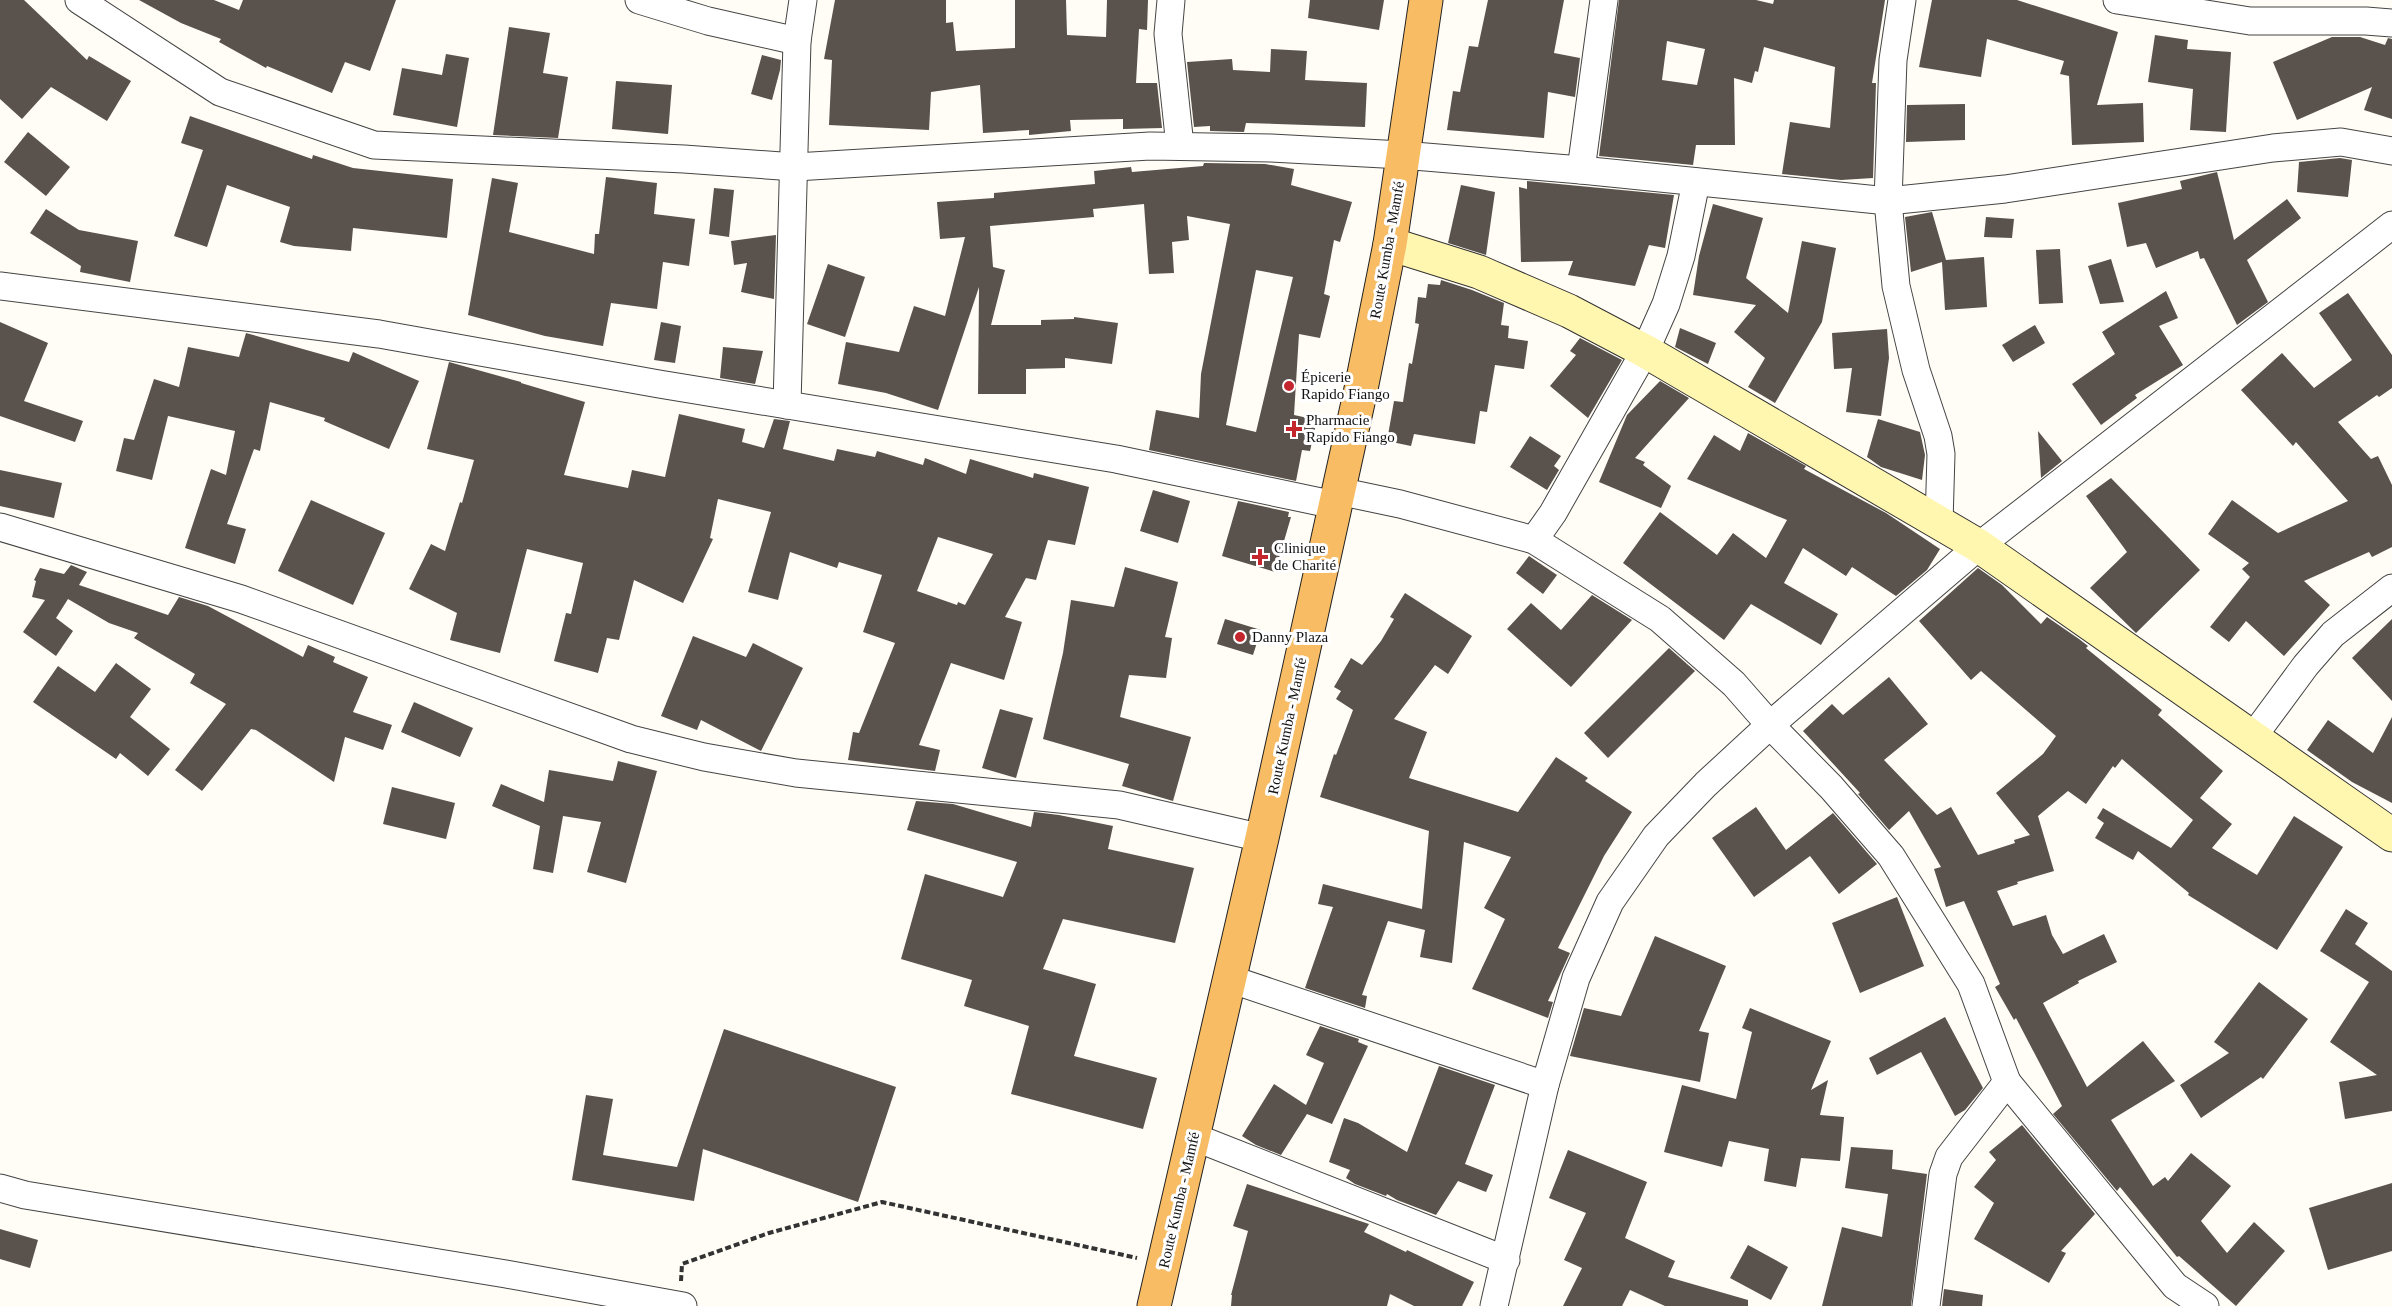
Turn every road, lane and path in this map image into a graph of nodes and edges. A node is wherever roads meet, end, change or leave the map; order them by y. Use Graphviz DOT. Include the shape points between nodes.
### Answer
graph roads {
  1 [pos="79,0"];
  2 [pos="639,0"];
  3 [pos="803,0"];
  4 [pos="1171,0"];
  5 [pos="1426,0"];
  6 [pos="1604,0"];
  7 [pos="1902,0"];
  8 [pos="2117,0"];
  9 [pos="2392,23"];
  10 [pos="797,41"];
  11 [pos="1180,146"];
  12 [pos="2392,151"];
  13 [pos="1402,155"];
  14 [pos="795,167"];
  15 [pos="1581,170"];
  16 [pos="1696,182"];
  17 [pos="1888,201"];
  18 [pos="2392,225"];
  19 [pos="1390,244"];
  20 [pos="0,286"];
  21 [pos="1645,351"];
  22 [pos="787,405"];
  23 [pos="1336,498"];
  24 [pos="1939,523"];
  25 [pos="0,527"];
  26 [pos="1534,540"];
  27 [pos="1979,546"];
  28 [pos="2392,588"];
  29 [pos="1770,725"];
  30 [pos="2253,738"];
  31 [pos="2392,835"];
  32 [pos="1262,838"];
  33 [pos="1230,979"];
  34 [pos="2007,1082"];
  35 [pos="1545,1085"];
  36 [pos="1194,1137"];
  37 [pos="0,1188"];
  38 [pos="1506,1260"];
  39 [pos="1164,1264"];
  40 [pos="680,1306"];
  41 [pos="1154,1306"];
  42 [pos="1494,1306"];
  43 [pos="1926,1306"];
  44 [pos="2205,1306"];
  1 -- 14 [label="street" via="220,92 374,145"];
  2 -- 10 [label="street"];
  3 -- 10 [label="street"];
  4 -- 11 [label="street" via="1168,34"];
  5 -- 13 [label="highway, Route Kumba - Mamfé"];
  6 -- 15 [label="street"];
  7 -- 17 [label="street" via="1893,60"];
  8 -- 9 [label="street" via="2250,21"];
  10 -- 14 [label="street"];
  11 -- 13 [label="street"];
  11 -- 14 [label="street"];
  12 -- 17 [label="street" via="2341,142 2273,148 2005,189"];
  13 -- 15 [label="street"];
  13 -- 19 [label="highway, Route Kumba - Mamfé"];
  14 -- 22 [label="street"];
  15 -- 16 [label="street"];
  16 -- 17 [label="street"];
  16 -- 21 [label="street" via="1682,256"];
  17 -- 24 [label="street" via="1896,286 1941,454"];
  18 -- 27 [label="street"];
  19 -- 21 [label="main road" via="1479,272 1569,311"];
  19 -- 23 [label="highway, Route Kumba - Mamfé"];
  20 -- 22 [label="street" via="378,334"];
  21 -- 24 [label="main road"];
  21 -- 26 [label="street"];
  22 -- 23 [label="street"];
  23 -- 26 [label="street" via="1400,504"];
  23 -- 32 [label="highway, Route Kumba - Mamfé"];
  24 -- 27 [label="main road"];
  25 -- 32 [label="street" via="241,599 631,739 704,757 796,773 1119,805"];
  26 -- 29 [label="street" via="1660,619 1734,684"];
  27 -- 29 [label="street"];
  27 -- 30 [label="main road"];
  28 -- 30 [label="street" via="2333,634"];
  29 -- 34 [label="street" via="1891,856 1971,984"];
  29 -- 35 [label="street" via="1656,836 1610,902 1576,978"];
  30 -- 31 [label="main road"];
  32 -- 33 [label="highway, Route Kumba - Mamfé"];
  33 -- 35 [label="street"];
  33 -- 36 [label="highway, Route Kumba - Mamfé"];
  34 -- 43 [label="street" via="1949,1157 1943,1174"];
  34 -- 44 [label="street" via="2175,1286"];
  35 -- 38 [label="street"];
  36 -- 38 [label="street"];
  36 -- 39 [label="highway, Route Kumba - Mamfé"];
  37 -- 40 [label="street"];
  38 -- 42 [label="street"];
  39 -- 40 [label="path" via="882,1202 769,1233 682,1264"];
  39 -- 41 [label="highway, Route Kumba - Mamfé"];
}
